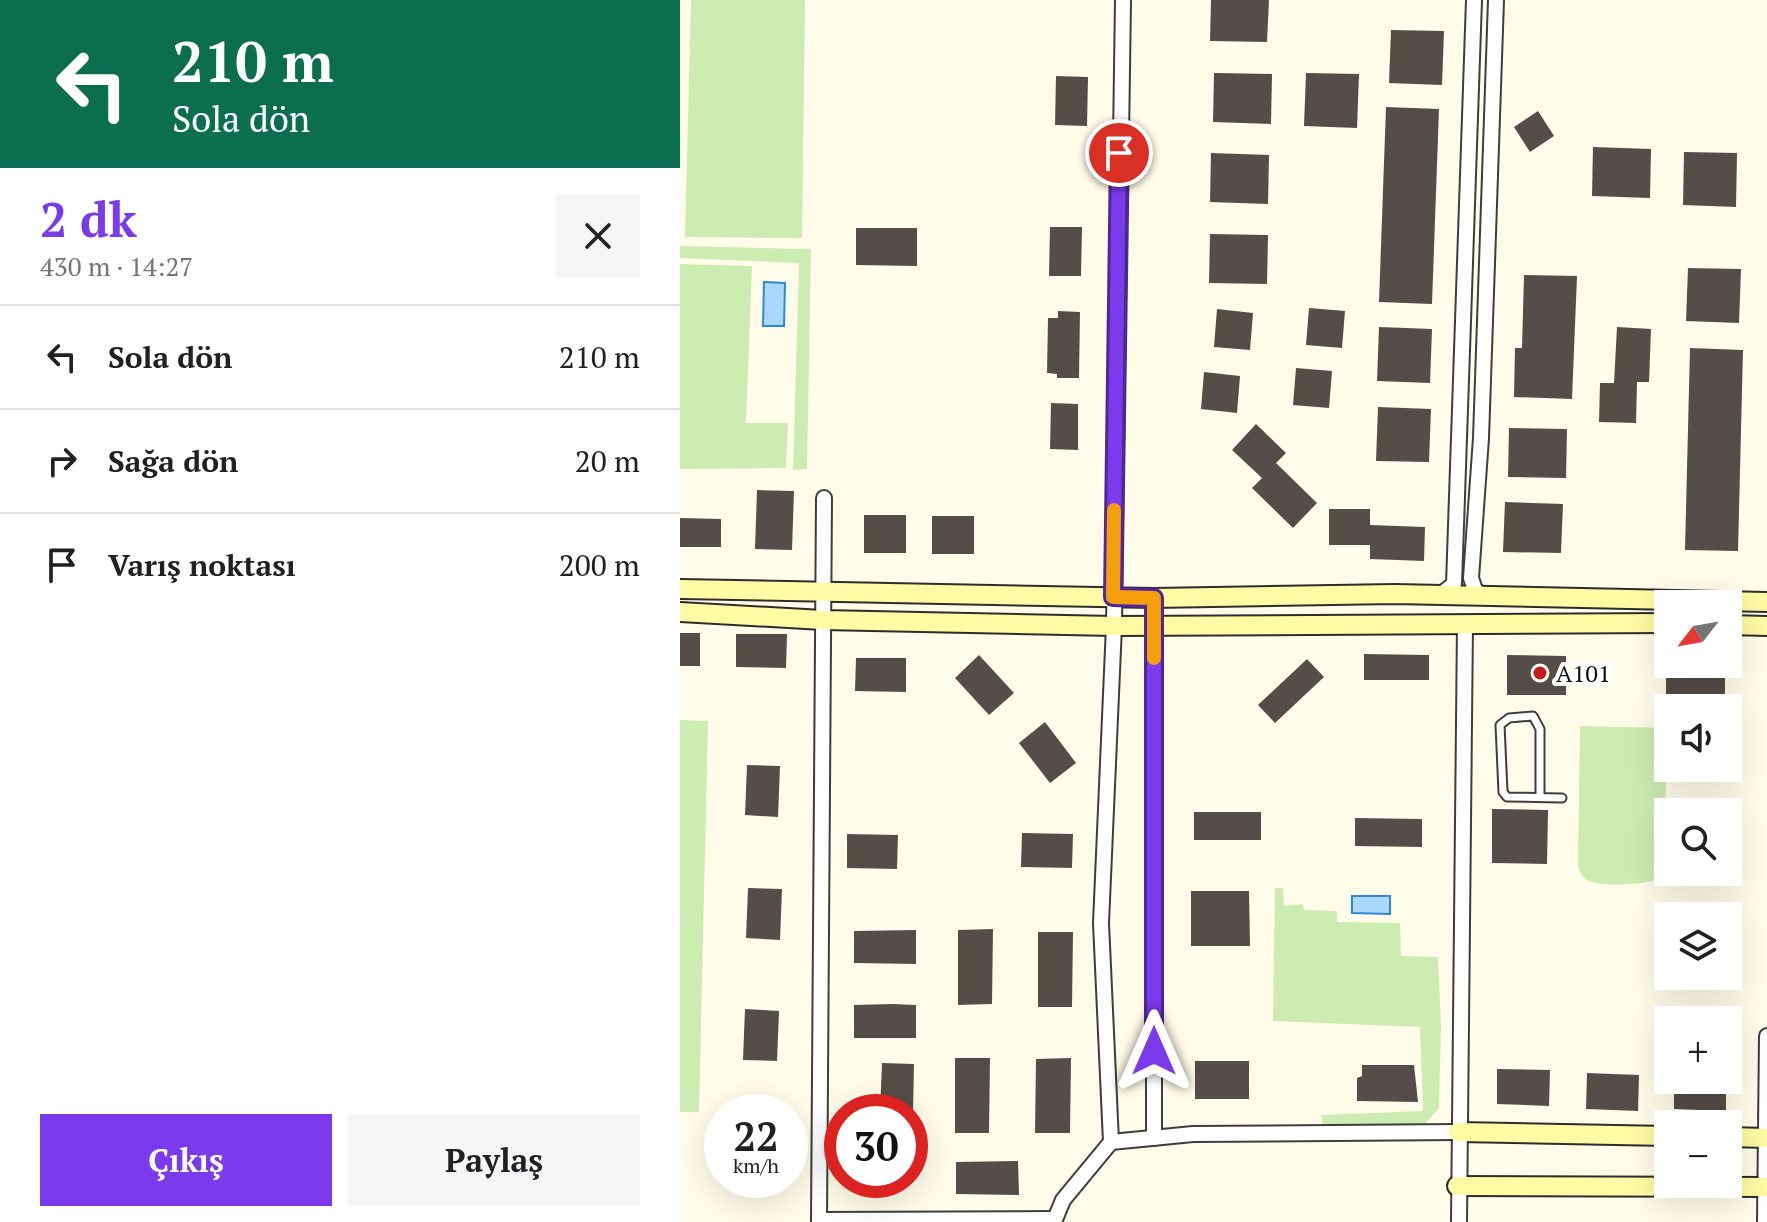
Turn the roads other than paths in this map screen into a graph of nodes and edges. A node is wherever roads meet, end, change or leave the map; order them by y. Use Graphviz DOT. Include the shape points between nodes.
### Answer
graph roads {
  1 [pos="1123,0"];
  2 [pos="1474,0"];
  3 [pos="1496,0"];
  4 [pos="824,498"];
  5 [pos="680,589"];
  6 [pos="822,593"];
  7 [pos="1440,595"];
  8 [pos="1484,596"];
  9 [pos="1113,597"];
  10 [pos="1154,598"];
  11 [pos="1767,602"];
  12 [pos="680,612"];
  13 [pos="823,620"];
  14 [pos="1465,623"];
  15 [pos="1654,623"];
  16 [pos="1742,625"];
  17 [pos="1114,626"];
  18 [pos="1154,626"];
  19 [pos="1767,626"];
  20 [pos="1540,797"];
  21 [pos="1562,798"];
  22 [pos="1767,1036"];
  23 [pos="1458,1132"];
  24 [pos="1654,1136"];
  25 [pos="1742,1137"];
  26 [pos="1154,1138"];
  27 [pos="1767,1138"];
  28 [pos="1111,1142"];
  29 [pos="1457,1186"];
  30 [pos="1766,1187"];
  31 [pos="819,1221"];
  32 [pos="1054,1221"];
  33 [pos="1459,1222"];
  34 [pos="1765,1222"];
  1 -- 9 [label="street"];
  2 -- 7 [label="street" via="1454,584"];
  3 -- 8 [label="street" via="1471,578"];
  4 -- 6 [label="street"];
  5 -- 6 [label="main road"];
  6 -- 9 [label="main road"];
  6 -- 13 [label="street"];
  7 -- 8 [label="main road"];
  7 -- 10 [label="main road"];
  8 -- 11 [label="main road"];
  9 -- 10 [label="main road"];
  9 -- 17 [label="street"];
  10 -- 18 [label="street"];
  12 -- 13 [label="main road"];
  13 -- 17 [label="main road"];
  13 -- 31 [label="street"];
  14 -- 15 [label="main road"];
  14 -- 18 [label="main road"];
  14 -- 23 [label="street"];
  16 -- 19 [label="main road"];
  17 -- 18 [label="main road"];
  17 -- 28 [label="street" via="1101,923"];
  18 -- 26 [label="street"];
  20 -- 20 [label="lane" via="1507,797 1502,789 1500,725 1509,718 1533,716 1540,729"];
  20 -- 21 [label="lane"];
  22 -- 27 [label="street"];
  23 -- 24 [label="main road"];
  23 -- 26 [label="street"];
  23 -- 29 [label="street"];
  25 -- 27 [label="main road"];
  26 -- 28 [label="street"];
  27 -- 30 [label="street"];
  28 -- 32 [label="street" via="1063,1200"];
  29 -- 30 [label="main road"];
  29 -- 33 [label="street"];
  30 -- 34 [label="street"];
  31 -- 32 [label="street"];
}
